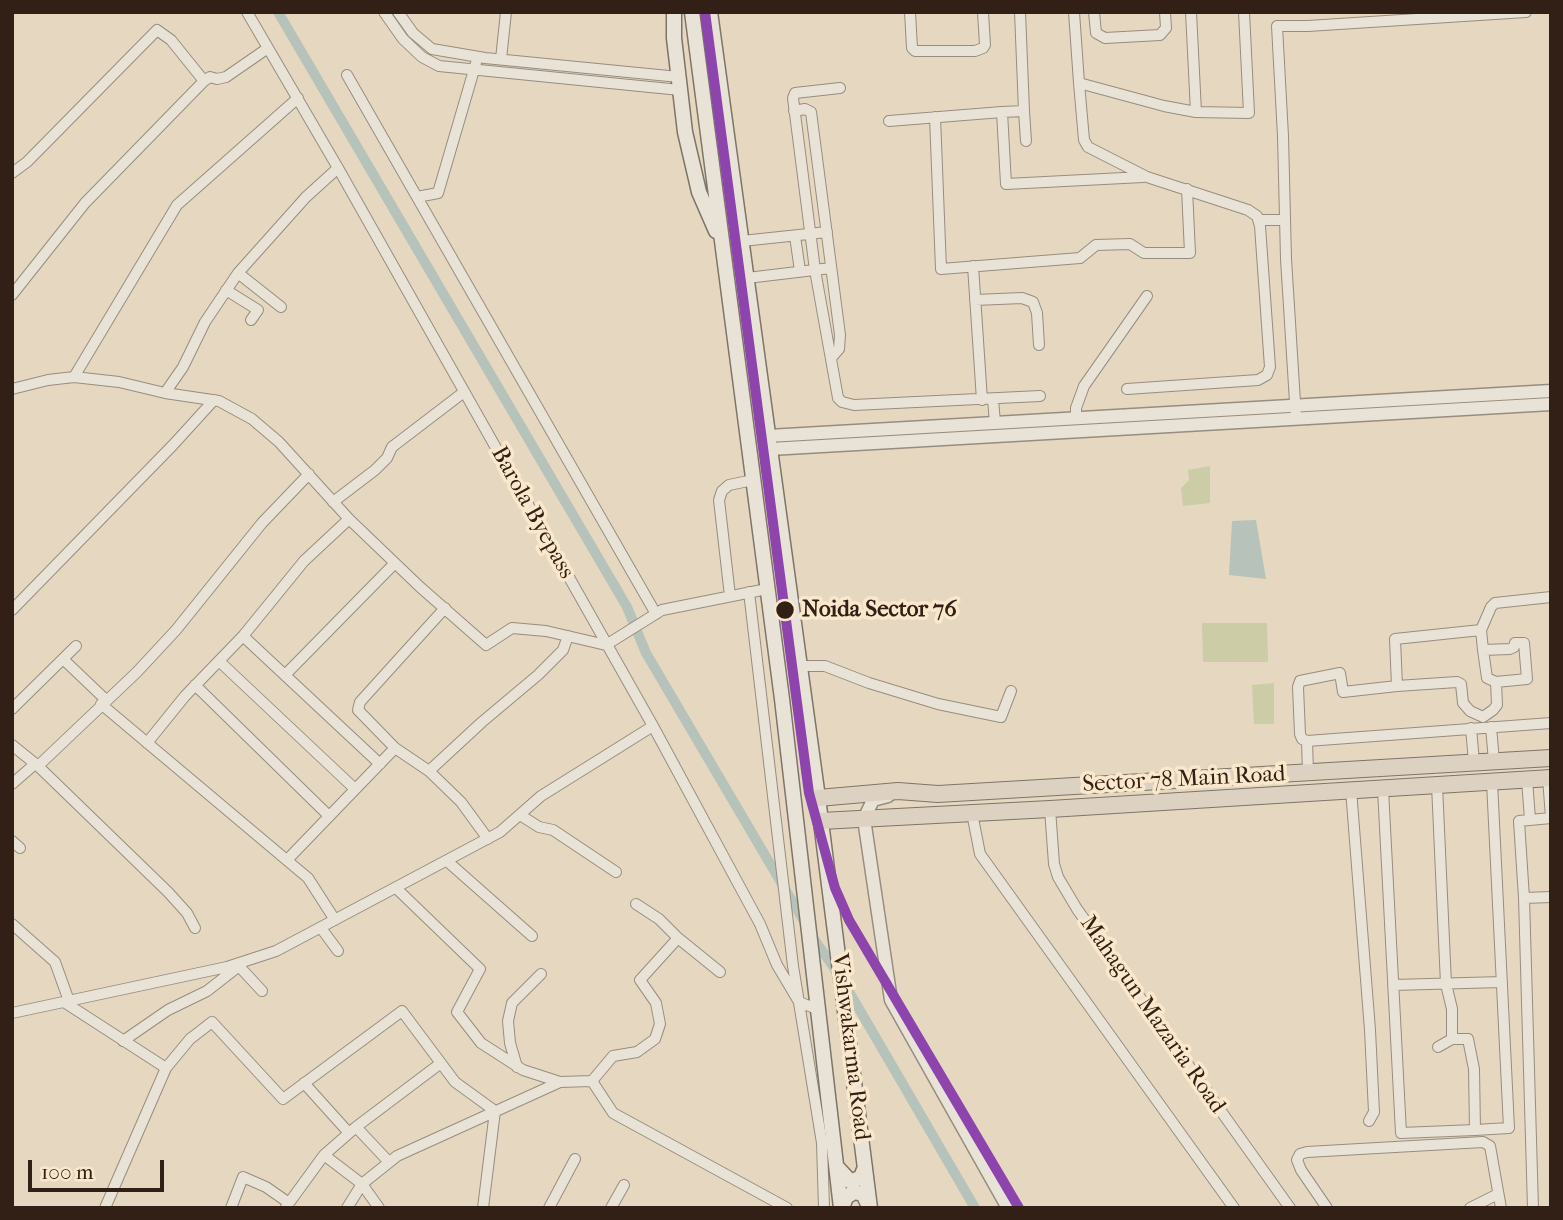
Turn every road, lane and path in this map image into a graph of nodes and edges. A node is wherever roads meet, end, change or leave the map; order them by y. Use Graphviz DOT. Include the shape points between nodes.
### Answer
graph roads {
  1 [pos="247,12"];
  2 [pos="384,12"];
  3 [pos="398,12"];
  4 [pos="506,12"];
  5 [pos="674,12"];
  6 [pos="692,12"];
  7 [pos="710,12"];
  8 [pos="910,12"];
  9 [pos="983,12"];
  10 [pos="1020,12"];
  11 [pos="1074,12"];
  12 [pos="1094,12"];
  13 [pos="1165,12"];
  14 [pos="1191,12"];
  15 [pos="1244,12"];
  16 [pos="1526,12"];
  17 [pos="1454,14"];
  18 [pos="1378,16"];
  19 [pos="268,48"];
  20 [pos="477,56"];
  21 [pos="501,59"];
  22 [pos="474,69"];
  23 [pos="347,75"];
  24 [pos="204,81"];
  25 [pos="679,83"];
  26 [pos="1079,83"];
  27 [pos="841,88"];
  28 [pos="722,97"];
  29 [pos="298,99"];
  30 [pos="704,99"];
  31 [pos="794,111"];
  32 [pos="1024,111"];
  33 [pos="1196,112"];
  34 [pos="724,113"];
  35 [pos="1002,113"];
  36 [pos="706,114"];
  37 [pos="935,117"];
  38 [pos="890,121"];
  39 [pos="1026,141"];
  40 [pos="338,168"];
  41 [pos="12,173"];
  42 [pos="1147,177"];
  43 [pos="1188,189"];
  44 [pos="417,197"];
  45 [pos="1259,220"];
  46 [pos="1285,220"];
  47 [pos="827,232"];
  48 [pos="810,234"];
  49 [pos="795,236"];
  50 [pos="742,241"];
  51 [pos="723,248"];
  52 [pos="973,266"];
  53 [pos="831,268"];
  54 [pos="815,270"];
  55 [pos="800,271"];
  56 [pos="238,273"];
  57 [pos="747,278"];
  58 [pos="226,290"];
  59 [pos="12,295"];
  60 [pos="1147,296"];
  61 [pos="975,300"];
  62 [pos="281,307"];
  63 [pos="251,320"];
  64 [pos="1040,345"];
  65 [pos="831,358"];
  66 [pos="74,377"];
  67 [pos="12,389"];
  68 [pos="1127,389"];
  69 [pos="1551,391"];
  70 [pos="464,392"];
  71 [pos="165,393"];
  72 [pos="1040,396"];
  73 [pos="214,400"];
  74 [pos="988,400"];
  75 [pos="1551,404"];
  76 [pos="1422,405"];
  77 [pos="1296,412"];
  78 [pos="1076,419"];
  79 [pos="995,423"];
  80 [pos="1052,426"];
  81 [pos="938,433"];
  82 [pos="769,442"];
  83 [pos="309,474"];
  84 [pos="753,480"];
  85 [pos="333,502"];
  86 [pos="349,519"];
  87 [pos="395,563"];
  88 [pos="767,589"];
  89 [pos="749,592"];
  90 [pos="730,596"];
  91 [pos="1551,597"];
  92 [pos="445,608"];
  93 [pos="12,610"];
  94 [pos="656,614"];
  95 [pos="1481,630"];
  96 [pos="243,636"];
  97 [pos="569,636"];
  98 [pos="609,643"];
  99 [pos="76,646"];
  100 [pos="1483,650"];
  101 [pos="63,659"];
  102 [pos="219,661"];
  103 [pos="800,666"];
  104 [pos="285,675"];
  105 [pos="1496,682"];
  106 [pos="195,685"];
  107 [pos="1397,686"];
  108 [pos="1011,691"];
  109 [pos="104,702"];
  110 [pos="12,709"];
  111 [pos="1486,723"];
  112 [pos="1551,723"];
  113 [pos="653,726"];
  114 [pos="1471,728"];
  115 [pos="1307,741"];
  116 [pos="148,743"];
  117 [pos="12,745"];
  118 [pos="395,748"];
  119 [pos="1551,758"];
  120 [pos="1494,761"];
  121 [pos="1474,762"];
  122 [pos="380,764"];
  123 [pos="36,765"];
  124 [pos="429,771"];
  125 [pos="1308,773"];
  126 [pos="1549,778"];
  127 [pos="1183,780"];
  128 [pos="1527,780"];
  129 [pos="1492,782"];
  130 [pos="12,784"];
  131 [pos="1437,785"];
  132 [pos="355,789"];
  133 [pos="1383,789"];
  134 [pos="1351,790"];
  135 [pos="898,791"];
  136 [pos="818,798"];
  137 [pos="1183,801"];
  138 [pos="1050,810"];
  139 [pos="972,813"];
  140 [pos="520,815"];
  141 [pos="329,816"];
  142 [pos="1551,818"];
  143 [pos="864,819"];
  144 [pos="1530,819"];
  145 [pos="821,821"];
  146 [pos="488,839"];
  147 [pos="287,860"];
  148 [pos="447,861"];
  149 [pos="616,872"];
  150 [pos="396,888"];
  151 [pos="1551,897"];
  152 [pos="1524,898"];
  153 [pos="636,904"];
  154 [pos="335,920"];
  155 [pos="12,924"];
  156 [pos="195,928"];
  157 [pos="321,928"];
  158 [pos="532,936"];
  159 [pos="678,938"];
  160 [pos="338,951"];
  161 [pos="238,965"];
  162 [pos="720,972"];
  163 [pos="541,974"];
  164 [pos="1502,982"];
  165 [pos="1446,984"];
  166 [pos="1393,985"];
  167 [pos="262,991"];
  168 [pos="67,1001"];
  169 [pos="799,1002"];
  170 [pos="817,1009"];
  171 [pos="12,1013"];
  172 [pos="1452,1040"];
  173 [pos="123,1041"];
  174 [pos="1438,1047"];
  175 [pos="440,1063"];
  176 [pos="517,1067"];
  177 [pos="166,1068"];
  178 [pos="592,1081"];
  179 [pos="561,1082"];
  180 [pos="303,1083"];
  181 [pos="495,1111"];
  182 [pos="1369,1121"];
  183 [pos="353,1130"];
  184 [pos="1475,1130"];
  185 [pos="324,1155"];
  186 [pos="575,1159"];
  187 [pos="389,1162"];
  188 [pos="836,1165"];
  189 [pos="865,1167"];
  190 [pos="362,1184"];
  191 [pos="624,1185"];
  192 [pos="1498,1194"];
  193 [pos="287,1205"];
  194 [pos="870,1207"];
  195 [pos="105,1208"];
  196 [pos="231,1208"];
  197 [pos="347,1208"];
  198 [pos="379,1208"];
  199 [pos="483,1208"];
  200 [pos="549,1208"];
  201 [pos="611,1208"];
  202 [pos="787,1208"];
  203 [pos="824,1208"];
  204 [pos="842,1208"];
  205 [pos="1008,1208"];
  206 [pos="1234,1208"];
  207 [pos="1290,1208"];
  208 [pos="1327,1208"];
  209 [pos="1470,1208"];
  210 [pos="1501,1208"];
  211 [pos="1533,1208"];
  1 -- 19 [label="street, Barola Byepass"];
  2 -- 22 [label="street" via="422,57 439,66"];
  3 -- 20 [label="street" via="432,49"];
  4 -- 21 [label="street"];
  5 -- 25 [label="main road"];
  6 -- 30 [label="main road, Vishwakarma Road"];
  7 -- 28 [label="main road, Vishwakarma Road"];
  8 -- 9 [label="street" via="915,51 975,51 985,45"];
  10 -- 32 [label="street"];
  11 -- 26 [label="street"];
  12 -- 13 [label="street" via="1096,33 1101,38 1160,36 1166,28"];
  14 -- 33 [label="street"];
  15 -- 33 [label="street" via="1250,111"];
  16 -- 17 [label="street"];
  17 -- 18 [label="street"];
  18 -- 46 [label="street" via="1276,26"];
  19 -- 24 [label="street" via="226,77 210,76"];
  19 -- 29 [label="street, Barola Byepass"];
  20 -- 21 [label="street"];
  20 -- 22 [label="street"];
  21 -- 25 [label="street"];
  22 -- 25 [label="street"];
  22 -- 44 [label="street" via="438,193"];
  23 -- 44 [label="street"];
  24 -- 41 [label="street" via="171,40 157,30"];
  24 -- 59 [label="street" via="85,203"];
  25 -- 51 [label="main road" via="699,192"];
  26 -- 33 [label="street"];
  26 -- 42 [label="street" via="1085,143"];
  27 -- 31 [label="street" via="795,93"];
  28 -- 30 [label="main road"];
  28 -- 34 [label="main road, Vishwakarma Road"];
  29 -- 40 [label="street, Barola Byepass"];
  29 -- 66 [label="street" via="177,205"];
  30 -- 36 [label="main road, Vishwakarma Road"];
  31 -- 47 [label="street" via="811,112"];
  31 -- 48 [label="street"];
  32 -- 35 [label="street"];
  32 -- 39 [label="street"];
  34 -- 36 [label="main road"];
  34 -- 50 [label="main road, Vishwakarma Road"];
  35 -- 37 [label="street"];
  35 -- 42 [label="street" via="1006,184"];
  36 -- 51 [label="main road, Vishwakarma Road"];
  37 -- 38 [label="street"];
  37 -- 52 [label="street" via="941,269"];
  40 -- 56 [label="street"];
  40 -- 70 [label="street, Barola Byepass"];
  42 -- 43 [label="street"];
  43 -- 45 [label="street" via="1248,210"];
  43 -- 52 [label="street" via="1190,253 1144,253 1132,244 1096,245 1080,258"];
  44 -- 94 [label="street"];
  45 -- 46 [label="street"];
  45 -- 68 [label="street" via="1267,375 1258,380"];
  46 -- 77 [label="street"];
  47 -- 48 [label="street"];
  47 -- 53 [label="street"];
  48 -- 49 [label="street"];
  48 -- 54 [label="street"];
  49 -- 50 [label="street"];
  49 -- 55 [label="street"];
  50 -- 57 [label="main road, Vishwakarma Road"];
  51 -- 84 [label="main road, Vishwakarma Road"];
  52 -- 61 [label="street"];
  53 -- 54 [label="street"];
  53 -- 65 [label="street" via="840,342"];
  54 -- 55 [label="street"];
  54 -- 65 [label="street"];
  55 -- 57 [label="street"];
  56 -- 58 [label="street"];
  56 -- 62 [label="street"];
  57 -- 82 [label="main road, Vishwakarma Road"];
  58 -- 63 [label="street" via="258,310"];
  58 -- 71 [label="street"];
  60 -- 78 [label="street" via="1084,386"];
  61 -- 64 [label="street" via="1028,299 1036,308"];
  61 -- 74 [label="street"];
  65 -- 74 [label="street" via="838,398 846,404"];
  66 -- 67 [label="street"];
  66 -- 71 [label="street"];
  69 -- 76 [label="street"];
  70 -- 85 [label="street" via="392,447 375,470"];
  70 -- 98 [label="street, Barola Byepass"];
  71 -- 73 [label="street"];
  72 -- 74 [label="street"];
  73 -- 83 [label="street" via="252,419"];
  73 -- 93 [label="street"];
  74 -- 79 [label="street"];
  75 -- 76 [label="street"];
  76 -- 77 [label="street"];
  77 -- 78 [label="street"];
  77 -- 80 [label="street"];
  78 -- 80 [label="street"];
  79 -- 80 [label="street"];
  79 -- 81 [label="street"];
  80 -- 81 [label="street"];
  81 -- 82 [label="street"];
  82 -- 103 [label="main road, Vishwakarma Road"];
  83 -- 85 [label="street"];
  83 -- 109 [label="street" via="262,523 176,630"];
  84 -- 88 [label="main road, Vishwakarma Road"];
  84 -- 90 [label="street" via="729,485 719,500"];
  85 -- 86 [label="street"];
  86 -- 87 [label="street"];
  86 -- 96 [label="street" via="304,561"];
  87 -- 92 [label="street"];
  87 -- 104 [label="street"];
  88 -- 89 [label="street"];
  88 -- 170 [label="main road, Vishwakarma Road"];
  89 -- 90 [label="street"];
  89 -- 169 [label="street"];
  90 -- 94 [label="street"];
  91 -- 95 [label="street" via="1495,603"];
  92 -- 97 [label="street" via="486,645 512,628"];
  92 -- 118 [label="street" via="359,706 360,713"];
  94 -- 98 [label="street"];
  95 -- 100 [label="street"];
  95 -- 107 [label="street" via="1395,639"];
  96 -- 102 [label="street"];
  96 -- 104 [label="street"];
  97 -- 98 [label="street"];
  97 -- 124 [label="street" via="563,650 538,676"];
  98 -- 113 [label="street, Barola Byepass"];
  99 -- 101 [label="street"];
  100 -- 105 [label="street" via="1487,678"];
  100 -- 105 [label="street" via="1510,649 1515,643 1524,643 1527,679"];
  101 -- 109 [label="street"];
  101 -- 110 [label="street"];
  102 -- 106 [label="street"];
  102 -- 132 [label="street"];
  103 -- 108 [label="street" via="825,666 937,704 1001,717"];
  103 -- 136 [label="main road, Vishwakarma Road"];
  104 -- 122 [label="street"];
  105 -- 111 [label="street" via="1497,705"];
  106 -- 116 [label="street"];
  106 -- 141 [label="street"];
  107 -- 111 [label="street" via="1457,682 1464,704"];
  107 -- 115 [label="street" via="1343,692 1340,673 1300,681 1300,734"];
  109 -- 116 [label="street"];
  109 -- 123 [label="street"];
  111 -- 112 [label="street"];
  111 -- 114 [label="street"];
  111 -- 120 [label="street"];
  113 -- 140 [label="street" via="541,796"];
  113 -- 169 [label="street, Barola Byepass"];
  114 -- 115 [label="street"];
  114 -- 121 [label="street"];
  115 -- 125 [label="street"];
  116 -- 147 [label="street"];
  117 -- 123 [label="street"];
  118 -- 122 [label="street"];
  118 -- 124 [label="street"];
  119 -- 120 [label="main road, Sector 78 Main Road"];
  120 -- 121 [label="main road, Sector 78 Main Road"];
  121 -- 125 [label="main road, Sector 78 Main Road"];
  122 -- 132 [label="street"];
  123 -- 130 [label="street"];
  123 -- 156 [label="street" via="168,892"];
  124 -- 146 [label="street" via="461,802"];
  125 -- 127 [label="main road, Sector 78 Main Road"];
  126 -- 128 [label="main road, Sector 78 Main Road"];
  126 -- 142 [label="street"];
  127 -- 135 [label="main road, Sector 78 Main Road" via="937,794"];
  127 -- 137 [label="main road" via="1194,785"];
  128 -- 129 [label="main road, Sector 78 Main Road"];
  128 -- 144 [label="street"];
  129 -- 131 [label="main road, Sector 78 Main Road"];
  129 -- 164 [label="street"];
  131 -- 133 [label="main road, Sector 78 Main Road"];
  131 -- 165 [label="street"];
  132 -- 141 [label="street"];
  133 -- 134 [label="main road, Sector 78 Main Road"];
  133 -- 166 [label="street"];
  134 -- 137 [label="main road, Sector 78 Main Road"];
  134 -- 182 [label="street" via="1370,1030 1374,1112"];
  135 -- 136 [label="main road, Sector 78 Main Road"];
  135 -- 143 [label="street" via="873,800"];
  136 -- 145 [label="main road, Vishwakarma Road"];
  137 -- 138 [label="main road, Sector 78 Main Road"];
  138 -- 139 [label="main road, Sector 78 Main Road"];
  138 -- 207 [label="street, Mahagun Mazaria Road" via="1054,864 1077,909"];
  139 -- 143 [label="main road, Sector 78 Main Road"];
  139 -- 206 [label="street" via="980,854"];
  140 -- 146 [label="street"];
  140 -- 149 [label="street" via="553,830"];
  141 -- 147 [label="street"];
  142 -- 144 [label="street"];
  143 -- 145 [label="main road, Sector 78 Main Road"];
  143 -- 205 [label="street" via="891,1000"];
  144 -- 152 [label="street" via="1519,821"];
  145 -- 189 [label="main road, Vishwakarma Road"];
  146 -- 148 [label="street"];
  147 -- 154 [label="street" via="308,878"];
  148 -- 150 [label="street"];
  148 -- 158 [label="street"];
  150 -- 154 [label="street"];
  150 -- 176 [label="street" via="480,969 457,1012 481,1042"];
  151 -- 152 [label="street"];
  152 -- 211 [label="street"];
  153 -- 159 [label="street"];
  154 -- 157 [label="street"];
  155 -- 168 [label="street" via="55,962"];
  157 -- 160 [label="street"];
  157 -- 161 [label="street"];
  159 -- 162 [label="street"];
  159 -- 178 [label="street" via="640,980 656,1003 660,1024 655,1039 637,1052 613,1056"];
  161 -- 167 [label="street"];
  161 -- 168 [label="street"];
  161 -- 173 [label="street" via="207,990"];
  163 -- 176 [label="street" via="512,1003 508,1021"];
  164 -- 165 [label="street"];
  164 -- 184 [label="street" via="1509,1128"];
  165 -- 166 [label="street"];
  165 -- 172 [label="street"];
  166 -- 184 [label="street" via="1401,1133"];
  168 -- 171 [label="street"];
  168 -- 173 [label="street"];
  169 -- 170 [label="street"];
  169 -- 203 [label="street" via="821,1143"];
  170 -- 188 [label="main road, Vishwakarma Road"];
  172 -- 174 [label="street"];
  172 -- 184 [label="street" via="1468,1039 1474,1069"];
  173 -- 177 [label="street"];
  175 -- 180 [label="street" via="402,1011"];
  175 -- 181 [label="street" via="455,1082"];
  175 -- 183 [label="street"];
  176 -- 179 [label="street"];
  177 -- 180 [label="street" via="190,1039 212,1022 283,1098"];
  177 -- 195 [label="street"];
  178 -- 179 [label="street"];
  178 -- 202 [label="street" via="613,1113"];
  179 -- 181 [label="street"];
  180 -- 183 [label="street"];
  181 -- 187 [label="street"];
  181 -- 199 [label="street"];
  183 -- 185 [label="street"];
  183 -- 187 [label="street"];
  185 -- 190 [label="street"];
  185 -- 193 [label="street"];
  186 -- 200 [label="street"];
  187 -- 190 [label="street"];
  188 -- 189 [label="main road" via="851,1182 861,1177"];
  188 -- 204 [label="main road, Vishwakarma Road"];
  189 -- 194 [label="main road, Vishwakarma Road"];
  190 -- 197 [label="street"];
  190 -- 198 [label="street"];
  191 -- 201 [label="street"];
  192 -- 208 [label="street" via="1490,1146 1483,1142 1300,1154 1301,1170"];
  192 -- 209 [label="street"];
  192 -- 210 [label="street"];
  193 -- 196 [label="street" via="266,1187 243,1177"];
  194 -- 204 [label="main road" via="863,1194 854,1192"];
}
